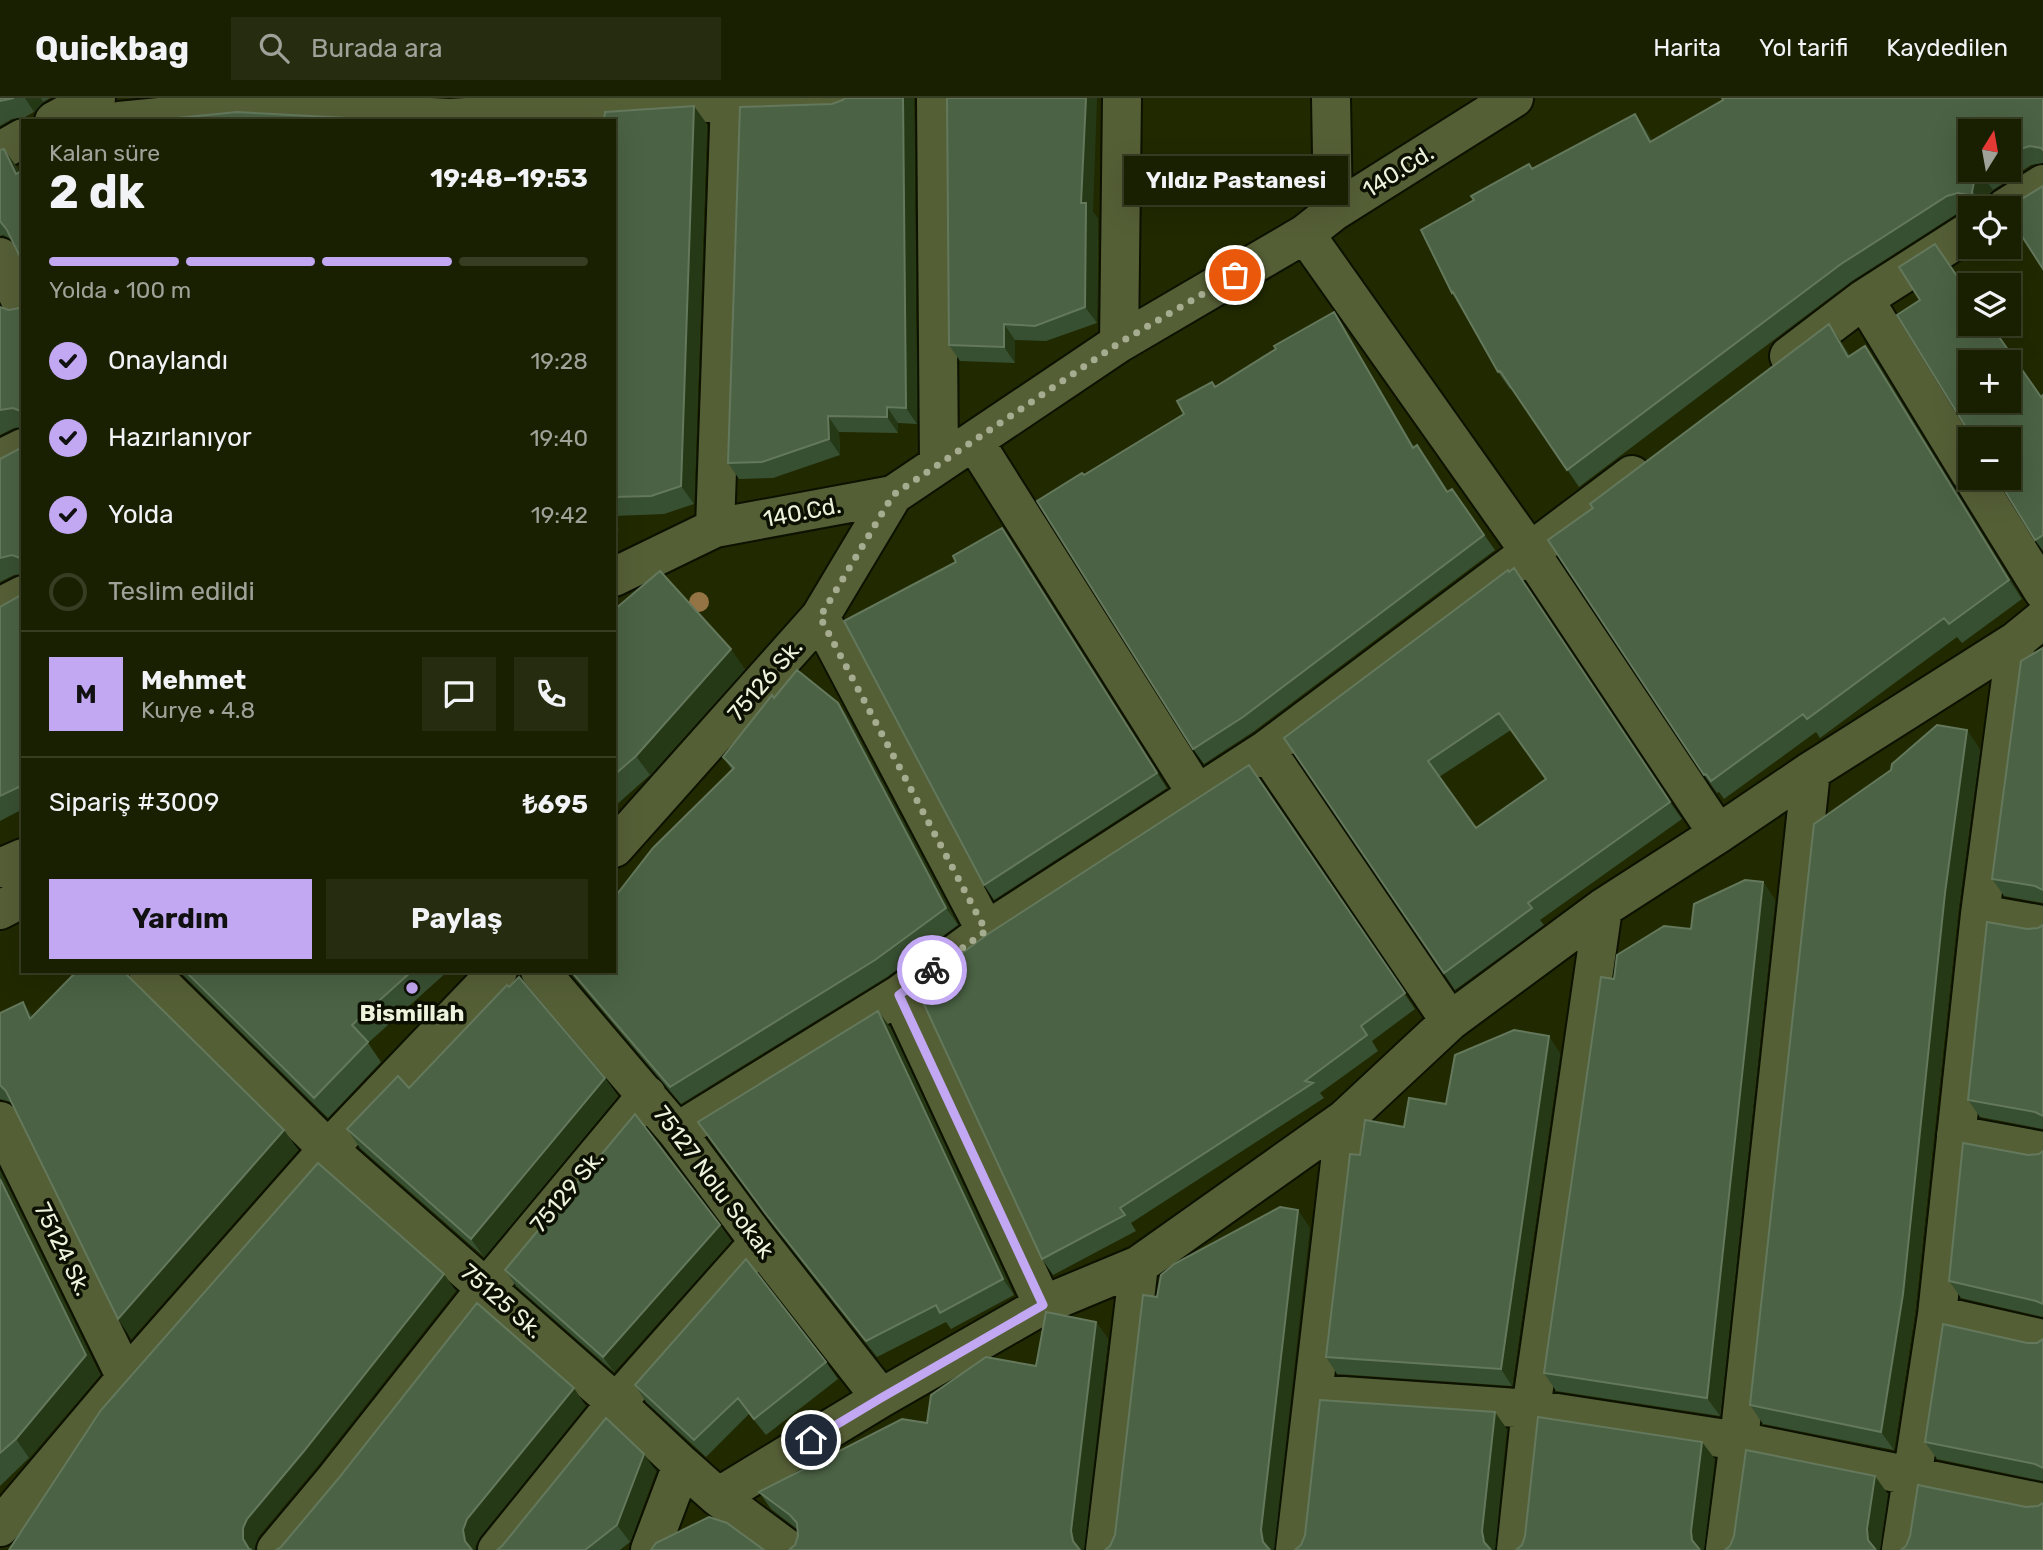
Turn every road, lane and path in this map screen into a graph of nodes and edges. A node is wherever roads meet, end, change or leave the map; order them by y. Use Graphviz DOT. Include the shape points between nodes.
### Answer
graph roads {
  1 [pos="96,98"];
  2 [pos="101,98"];
  3 [pos="842,98"];
  4 [pos="936,98"];
  5 [pos="1122,98"];
  6 [pos="1331,98"];
  7 [pos="1514,98"];
  8 [pos="730,99"];
  9 [pos="249,109"];
  10 [pos="451,112"];
  11 [pos="58,119"];
  12 [pos="112,119"];
  13 [pos="141,119"];
  14 [pos="21,139"];
  15 [pos="0,151"];
  16 [pos="2043,184"];
  17 [pos="2021,198"];
  18 [pos="1319,223"];
  19 [pos="1958,239"];
  20 [pos="0,257"];
  21 [pos="1864,299"];
  22 [pos="21,302"];
  23 [pos="1119,343"];
  24 [pos="1764,375"];
  25 [pos="974,441"];
  26 [pos="21,449"];
  27 [pos="1664,451"];
  28 [pos="1958,453"];
  29 [pos="0,459"];
  30 [pos="939,464"];
  31 [pos="1980,490"];
  32 [pos="893,495"];
  33 [pos="715,528"];
  34 [pos="1530,552"];
  35 [pos="616,576"];
  36 [pos="2043,591"];
  37 [pos="21,596"];
  38 [pos="0,607"];
  39 [pos="820,617"];
  40 [pos="2029,630"];
  41 [pos="1265,750"];
  42 [pos="1811,771"];
  43 [pos="1197,794"];
  44 [pos="1718,834"];
  45 [pos="616,846"];
  46 [pos="21,859"];
  47 [pos="0,868"];
  48 [pos="21,899"];
  49 [pos="1603,908"];
  50 [pos="0,911"];
  51 [pos="1980,914"];
  52 [pos="2043,925"];
  53 [pos="986,931"];
  54 [pos="151,973"];
  55 [pos="497,973"];
  56 [pos="542,973"];
  57 [pos="899,995"];
  58 [pos="1450,1021"];
  59 [pos="647,1095"];
  60 [pos="1345,1119"];
  61 [pos="0,1121"];
  62 [pos="677,1132"];
  63 [pos="1956,1135"];
  64 [pos="328,1149"];
  65 [pos="2043,1151"];
  66 [pos="759,1242"];
  67 [pos="1139,1265"];
  68 [pos="486,1287"];
  69 [pos="1043,1305"];
  70 [pos="1937,1315"];
  71 [pos="2043,1339"];
  72 [pos="126,1377"];
  73 [pos="1314,1394"];
  74 [pos="881,1398"];
  75 [pos="617,1403"];
  76 [pos="1531,1409"];
  77 [pos="1739,1441"];
  78 [pos="682,1465"];
  79 [pos="1912,1475"];
  80 [pos="718,1497"];
  81 [pos="2043,1503"];
  82 [pos="0,1527"];
  83 [pos="276,1550"];
  84 [pos="497,1550"];
  85 [pos="650,1550"];
  86 [pos="789,1550"];
  87 [pos="1105,1550"];
  88 [pos="1295,1550"];
  89 [pos="1516,1550"];
  90 [pos="1725,1550"];
  91 [pos="1900,1550"];
  1 -- 11 [label="street"];
  2 -- 12 [label="street"];
  3 -- 8 [label="street"];
  4 -- 30 [label="street"];
  5 -- 23 [label="street"];
  6 -- 18 [label="street"];
  7 -- 18 [label="street, 140.Cd."];
  8 -- 10 [label="street"];
  8 -- 33 [label="street"];
  9 -- 10 [label="street"];
  9 -- 13 [label="street"];
  14 -- 15 [label="street"];
  16 -- 17 [label="street"];
  18 -- 23 [label="street, 140.Cd."];
  18 -- 34 [label="street"];
  19 -- 21 [label="street"];
  20 -- 22 [label="street"];
  21 -- 24 [label="street"];
  21 -- 28 [label="street"];
  23 -- 25 [label="street, 140.Cd."];
  25 -- 30 [label="street, 140.Cd."];
  25 -- 43 [label="street"];
  26 -- 29 [label="street"];
  27 -- 34 [label="street"];
  30 -- 32 [label="street, 140.Cd."];
  31 -- 36 [label="street"];
  32 -- 33 [label="street, 140.Cd."];
  32 -- 39 [label="street, 75126 Sk."];
  33 -- 35 [label="street, 140.Cd."];
  34 -- 41 [label="street"];
  34 -- 44 [label="street"];
  37 -- 38 [label="street"];
  39 -- 45 [label="street, 75126 Sk."];
  39 -- 53 [label="street"];
  40 -- 42 [label="street"];
  40 -- 51 [label="street"];
  41 -- 43 [label="street"];
  41 -- 58 [label="street"];
  42 -- 44 [label="street"];
  42 -- 77 [label="street"];
  43 -- 53 [label="street"];
  44 -- 49 [label="street"];
  46 -- 47 [label="street"];
  48 -- 50 [label="street"];
  49 -- 58 [label="street"];
  49 -- 76 [label="street"];
  51 -- 52 [label="street"];
  51 -- 63 [label="street"];
  53 -- 57 [label="street"];
  54 -- 64 [label="street, 75125 Sk."];
  55 -- 64 [label="street"];
  56 -- 59 [label="street, 75127 Nolu Sokak"];
  57 -- 62 [label="street"];
  57 -- 69 [label="street"];
  58 -- 60 [label="street"];
  59 -- 62 [label="street, 75127 Nolu Sokak"];
  59 -- 68 [label="street, 75129 Sk."];
  60 -- 67 [label="street"];
  60 -- 73 [label="street"];
  61 -- 72 [label="street, 75124 Sk."];
  62 -- 66 [label="street, 75127 Nolu Sokak"];
  63 -- 65 [label="street"];
  63 -- 70 [label="street"];
  64 -- 68 [label="street, 75125 Sk."];
  64 -- 72 [label="street"];
  66 -- 74 [label="street, 75127 Nolu Sokak"];
  66 -- 75 [label="street"];
  67 -- 69 [label="street"];
  67 -- 87 [label="street"];
  68 -- 75 [label="street, 75125 Sk."];
  68 -- 83 [label="street, 75129 Sk."];
  69 -- 74 [label="street"];
  70 -- 71 [label="street"];
  70 -- 79 [label="street"];
  72 -- 82 [label="street"];
  73 -- 76 [label="street"];
  73 -- 88 [label="street"];
  74 -- 80 [label="street"];
  75 -- 78 [label="street, 75125 Sk."];
  75 -- 84 [label="street"];
  76 -- 77 [label="street"];
  76 -- 89 [label="street"];
  77 -- 79 [label="street"];
  77 -- 90 [label="street"];
  78 -- 80 [label="street, 75125 Sk."];
  78 -- 85 [label="street"];
  79 -- 81 [label="street"];
  79 -- 91 [label="street"];
  80 -- 86 [label="street, 75125 Sk."];
}
